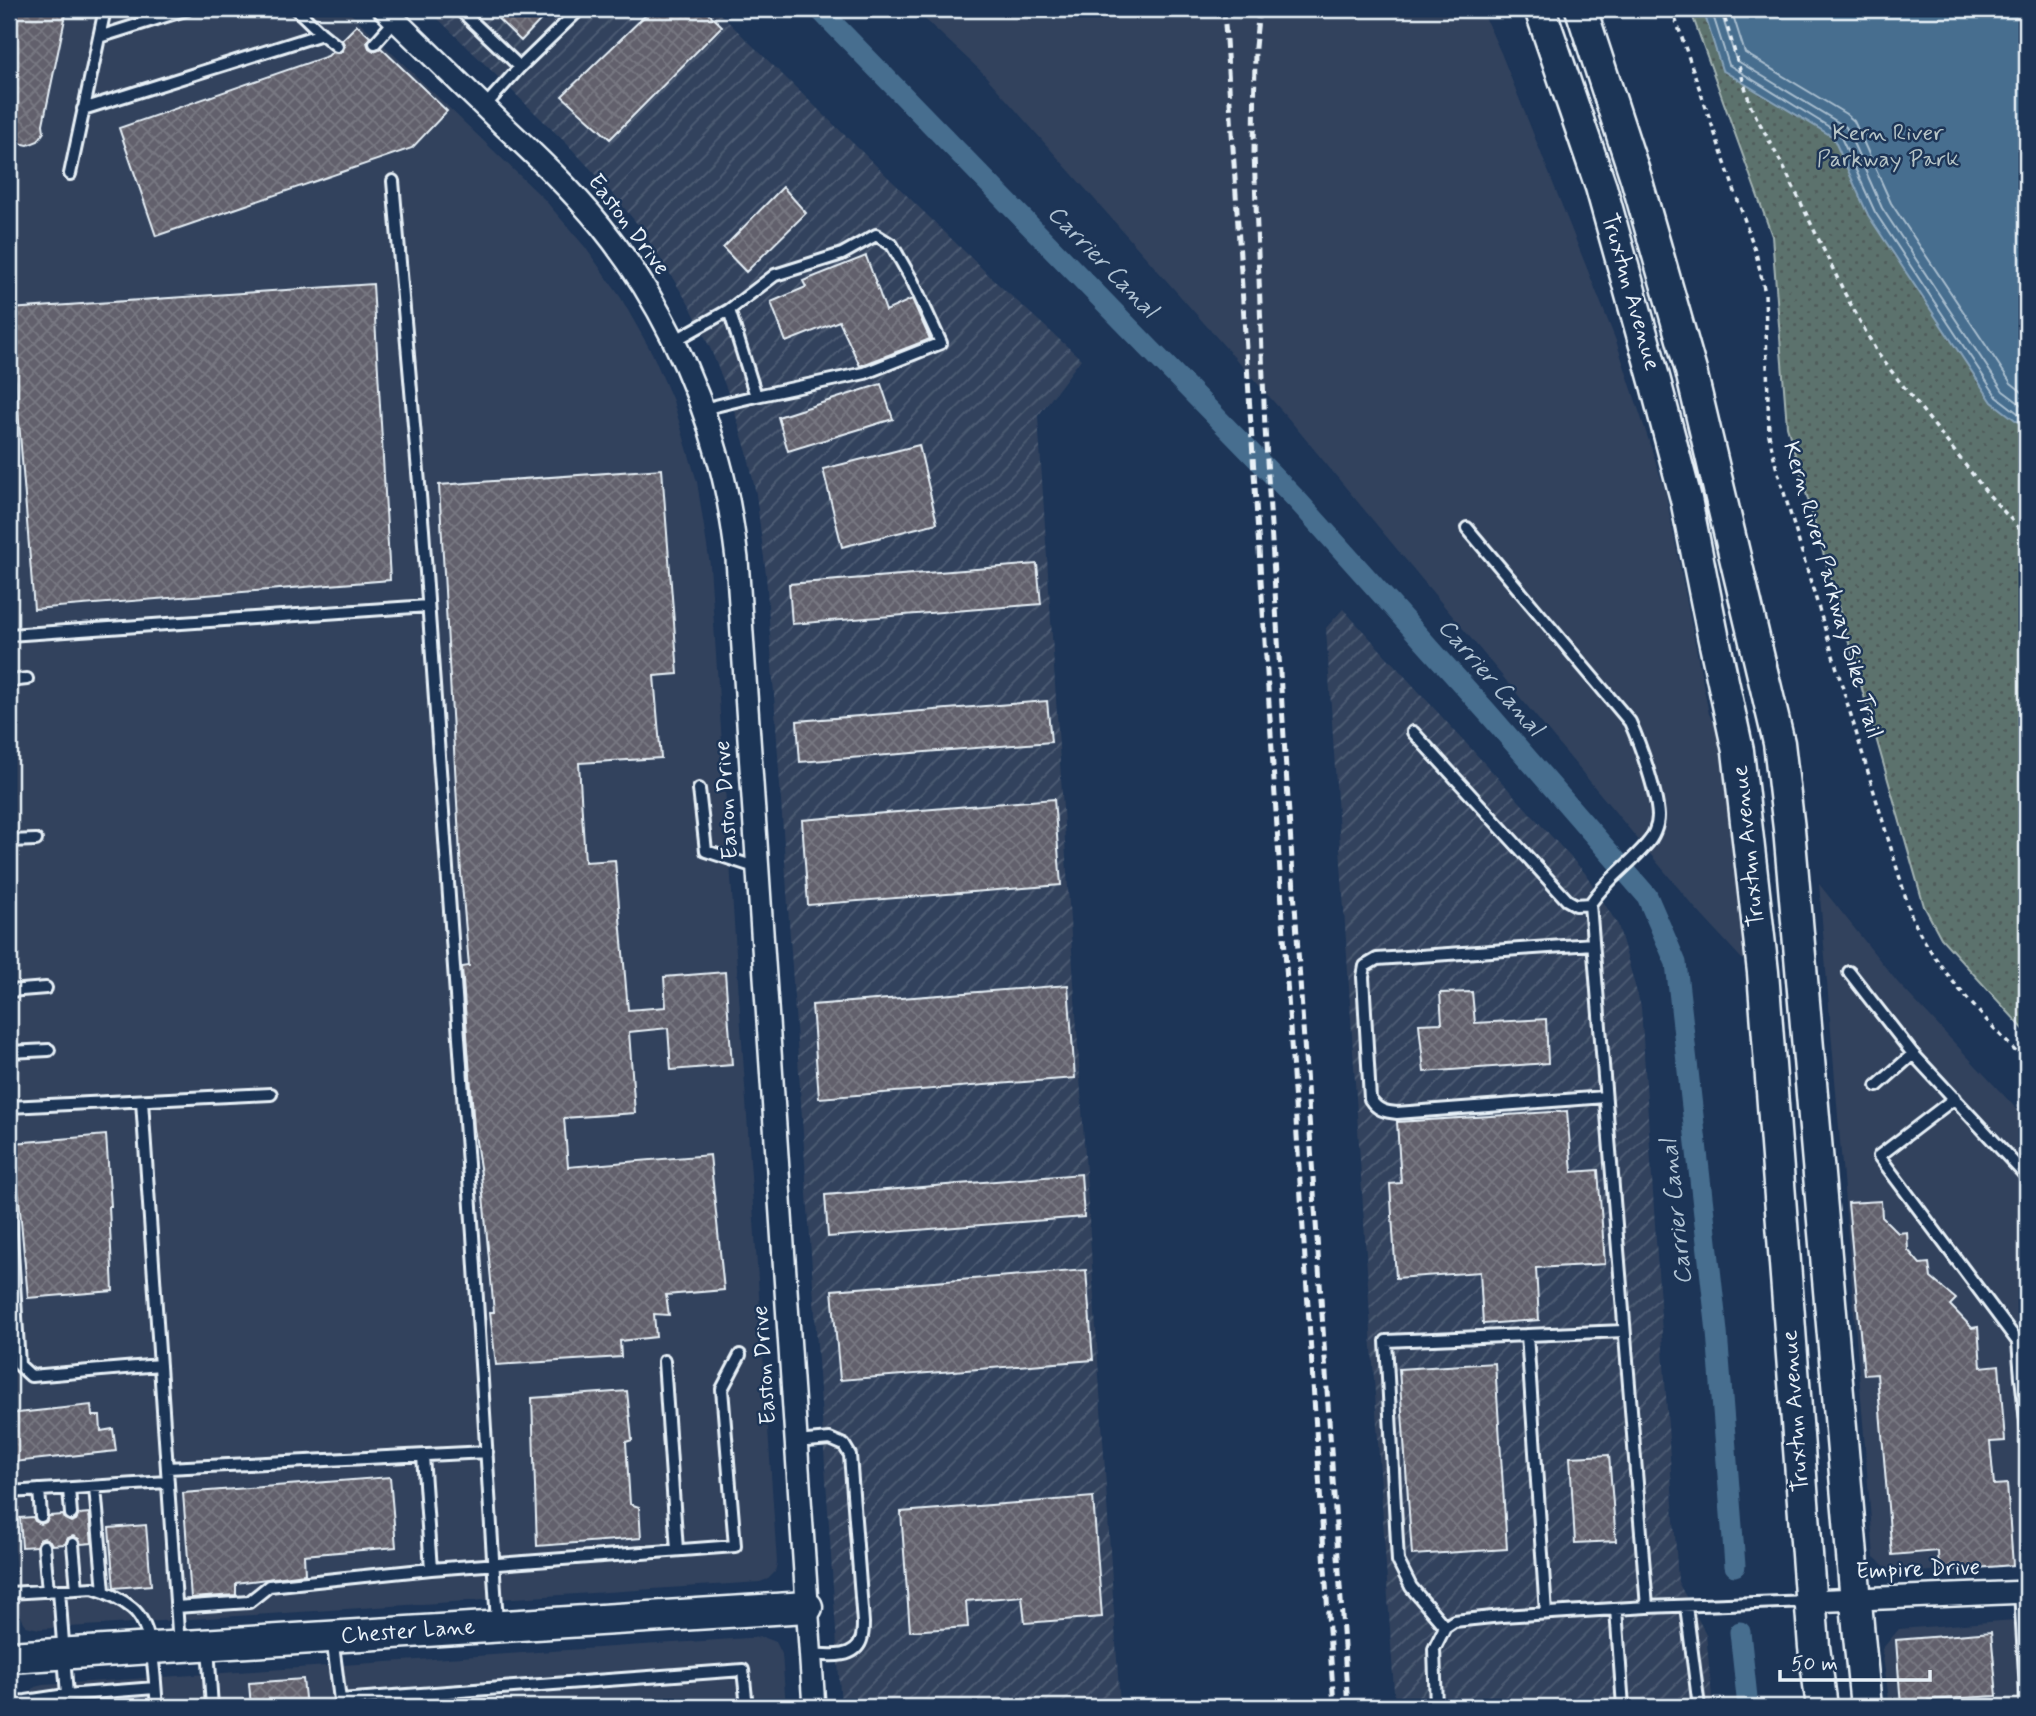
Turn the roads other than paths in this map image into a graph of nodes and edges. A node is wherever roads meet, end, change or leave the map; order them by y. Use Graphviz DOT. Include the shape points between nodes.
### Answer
graph roads {
  1 [pos="104,9"];
  2 [pos="188,9"];
  3 [pos="296,9"];
  4 [pos="459,9"];
  5 [pos="580,9"];
  6 [pos="1539,9"];
  7 [pos="1581,9"];
  8 [pos="395,13"];
  9 [pos="322,33"];
  10 [pos="99,37"];
  11 [pos="375,43"];
  12 [pos="337,46"];
  13 [pos="520,67"];
  14 [pos="484,107"];
  15 [pos="83,109"];
  16 [pos="70,174"];
  17 [pos="393,181"];
  18 [pos="729,310"];
  19 [pos="674,341"];
  20 [pos="756,396"];
  21 [pos="703,409"];
  22 [pos="1467,528"];
  23 [pos="428,606"];
  24 [pos="9,635"];
  25 [pos="27,680"];
  26 [pos="9,681"];
  27 [pos="1413,732"];
  28 [pos="699,789"];
  29 [pos="36,840"];
  30 [pos="9,841"];
  31 [pos="758,868"];
  32 [pos="1590,904"];
  33 [pos="1593,944"];
  34 [pos="1849,972"];
  35 [pos="46,988"];
  36 [pos="9,991"];
  37 [pos="49,1050"];
  38 [pos="9,1052"];
  39 [pos="1913,1054"];
  40 [pos="1877,1086"];
  41 [pos="271,1094"];
  42 [pos="1605,1097"];
  43 [pos="1955,1098"];
  44 [pos="142,1101"];
  45 [pos="9,1107"];
  46 [pos="2027,1177"];
  47 [pos="9,1202"];
  48 [pos="1624,1331"];
  49 [pos="1527,1335"];
  50 [pos="740,1355"];
  51 [pos="664,1361"];
  52 [pos="14,1365"];
  53 [pos="160,1365"];
  54 [pos="2024,1377"];
  55 [pos="2027,1430"];
  56 [pos="796,1441"];
  57 [pos="487,1452"];
  58 [pos="423,1455"];
  59 [pos="167,1468"];
  60 [pos="167,1482"];
  61 [pos="95,1487"];
  62 [pos="69,1489"];
  63 [pos="39,1490"];
  64 [pos="9,1492"];
  65 [pos="71,1514"];
  66 [pos="41,1516"];
  67 [pos="73,1544"];
  68 [pos="44,1546"];
  69 [pos="677,1550"];
  70 [pos="495,1565"];
  71 [pos="431,1569"];
  72 [pos="77,1589"];
  73 [pos="53,1590"];
  74 [pos="104,1591"];
  75 [pos="2024,1592"];
  76 [pos="9,1593"];
  77 [pos="1856,1599"];
  78 [pos="1810,1601"];
  79 [pos="1686,1606"];
  80 [pos="176,1607"];
  81 [pos="807,1607"];
  82 [pos="1647,1607"];
  83 [pos="1616,1609"];
  84 [pos="1546,1614"];
  85 [pos="497,1626"];
  86 [pos="1445,1627"];
  87 [pos="332,1637"];
  88 [pos="208,1644"];
  89 [pos="165,1647"];
  90 [pos="64,1653"];
  91 [pos="810,1654"];
  92 [pos="9,1657"];
  93 [pos="155,1688"];
  94 [pos="67,1695"];
  95 [pos="9,1702"];
  96 [pos="340,1704"];
  97 [pos="157,1707"];
  98 [pos="212,1707"];
  99 [pos="747,1707"];
  100 [pos="814,1707"];
  101 [pos="1436,1707"];
  102 [pos="1623,1707"];
  103 [pos="1699,1707"];
  104 [pos="1822,1707"];
  105 [pos="1867,1707"];
  106 [pos="2027,1707"];
  1 -- 10 [label="lane"];
  2 -- 10 [label="lane"];
  3 -- 9 [label="lane"];
  4 -- 13 [label="lane"];
  5 -- 13 [label="lane"];
  6 -- 78 [label="main road, Truxtun Avenue" via="1601,187 1655,381 1686,499 1738,751 1763,972"];
  7 -- 77 [label="main road, Truxtun Avenue" via="1691,371 1779,743"];
  8 -- 11 [label="lane"];
  8 -- 14 [label="street, Easton Drive"];
  9 -- 12 [label="lane"];
  9 -- 15 [label="lane"];
  10 -- 15 [label="lane"];
  13 -- 14 [label="lane"];
  14 -- 19 [label="street, Easton Drive" via="601,226"];
  15 -- 16 [label="lane"];
  17 -- 23 [label="lane"];
  18 -- 19 [label="lane"];
  18 -- 20 [label="lane"];
  18 -- 20 [label="lane" via="775,275 842,254 876,235 892,245 941,343 865,373"];
  19 -- 21 [label="street, Easton Drive"];
  20 -- 21 [label="lane"];
  21 -- 31 [label="street, Easton Drive" via="720,461 737,559"];
  22 -- 32 [label="lane" via="1630,722 1637,737 1656,803 1655,832"];
  23 -- 24 [label="lane"];
  23 -- 57 [label="lane"];
  25 -- 26 [label="lane"];
  27 -- 32 [label="lane" via="1567,900"];
  28 -- 31 [label="lane" via="706,851"];
  29 -- 30 [label="lane"];
  31 -- 56 [label="street, Easton Drive"];
  32 -- 33 [label="lane"];
  33 -- 42 [label="lane"];
  33 -- 42 [label="lane" via="1370,962 1363,977 1370,1099 1385,1112 1397,1112"];
  34 -- 39 [label="lane"];
  35 -- 36 [label="lane"];
  37 -- 38 [label="lane"];
  39 -- 40 [label="lane"];
  39 -- 43 [label="lane"];
  41 -- 44 [label="lane"];
  42 -- 48 [label="lane"];
  43 -- 46 [label="lane"];
  43 -- 54 [label="lane" via="1879,1156 2018,1342"];
  44 -- 45 [label="lane"];
  44 -- 53 [label="lane"];
  47 -- 52 [label="lane"];
  48 -- 49 [label="lane"];
  48 -- 82 [label="lane"];
  49 -- 84 [label="lane"];
  49 -- 86 [label="lane" via="1386,1341 1398,1561 1411,1587"];
  50 -- 69 [label="lane" via="722,1389 734,1546"];
  51 -- 69 [label="lane"];
  52 -- 53 [label="lane" via="31,1376"];
  53 -- 59 [label="lane"];
  54 -- 55 [label="lane"];
  56 -- 81 [label="street, Easton Drive"];
  56 -- 91 [label="lane" via="830,1439 844,1445 850,1455 863,1623 861,1641 845,1655"];
  57 -- 58 [label="lane"];
  57 -- 70 [label="lane"];
  58 -- 59 [label="lane"];
  58 -- 71 [label="lane"];
  59 -- 60 [label="lane"];
  60 -- 61 [label="lane"];
  60 -- 80 [label="lane"];
  61 -- 62 [label="lane"];
  61 -- 74 [label="lane"];
  62 -- 63 [label="lane"];
  62 -- 65 [label="lane"];
  63 -- 64 [label="lane"];
  63 -- 66 [label="lane"];
  67 -- 72 [label="lane"];
  68 -- 73 [label="lane"];
  69 -- 70 [label="lane"];
  70 -- 71 [label="lane"];
  70 -- 85 [label="lane"];
  71 -- 80 [label="lane" via="269,1586 249,1602"];
  72 -- 73 [label="lane"];
  72 -- 74 [label="lane"];
  73 -- 76 [label="lane"];
  73 -- 90 [label="lane"];
  74 -- 89 [label="lane" via="133,1609"];
  75 -- 77 [label="street, Empire Drive"];
  75 -- 106 [label="lane"];
  77 -- 78 [label="street, Empire Drive"];
  77 -- 105 [label="main road, Truxtun Avenue"];
  78 -- 79 [label="lane"];
  78 -- 104 [label="main road, Truxtun Avenue"];
  79 -- 82 [label="lane"];
  79 -- 103 [label="lane"];
  80 -- 89 [label="lane"];
  81 -- 85 [label="main road, Chester Lane"];
  81 -- 91 [label="street, Easton Drive"];
  82 -- 83 [label="lane"];
  83 -- 84 [label="lane"];
  83 -- 102 [label="lane"];
  84 -- 86 [label="lane" via="1454,1621"];
  85 -- 87 [label="main road, Chester Lane"];
  86 -- 101 [label="lane" via="1434,1649"];
  87 -- 88 [label="main road, Chester Lane"];
  87 -- 96 [label="lane"];
  88 -- 89 [label="main road, Chester Lane"];
  88 -- 98 [label="lane"];
  89 -- 90 [label="main road, Chester Lane"];
  89 -- 93 [label="lane"];
  90 -- 92 [label="main road, Chester Lane"];
  90 -- 94 [label="lane"];
  91 -- 100 [label="street, Easton Drive"];
  93 -- 94 [label="lane"];
  93 -- 97 [label="lane"];
  94 -- 95 [label="lane"];
  96 -- 99 [label="lane" via="743,1670"];
}
